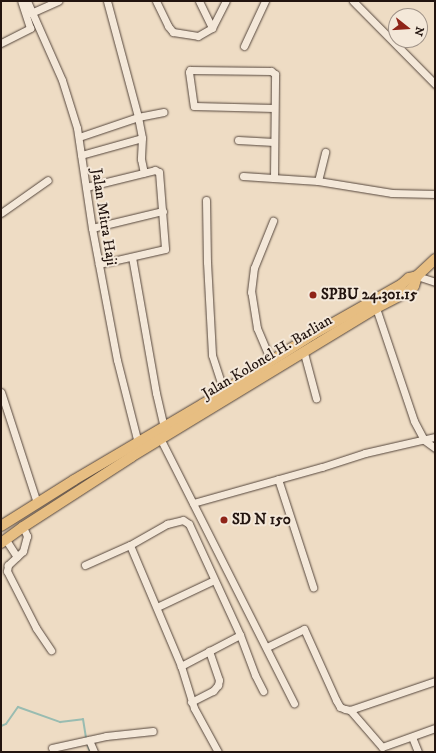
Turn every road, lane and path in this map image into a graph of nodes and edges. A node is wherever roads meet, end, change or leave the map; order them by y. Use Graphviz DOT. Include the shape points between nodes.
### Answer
graph roads {
  1 [pos="21,1"];
  2 [pos="27,1"];
  3 [pos="58,1"];
  4 [pos="107,1"];
  5 [pos="156,1"];
  6 [pos="199,1"];
  7 [pos="226,1"];
  8 [pos="265,1"];
  9 [pos="353,1"];
  10 [pos="31,13"];
  11 [pos="212,28"];
  12 [pos="1,43"];
  13 [pos="244,46"];
  14 [pos="435,84"];
  15 [pos="274,108"];
  16 [pos="164,112"];
  17 [pos="138,117"];
  18 [pos="79,137"];
  19 [pos="142,138"];
  20 [pos="238,140"];
  21 [pos="274,142"];
  22 [pos="324,152"];
  23 [pos="81,155"];
  24 [pos="144,173"];
  25 [pos="243,176"];
  26 [pos="274,178"];
  27 [pos="48,180"];
  28 [pos="318,181"];
  29 [pos="86,187"];
  30 [pos="435,194"];
  31 [pos="206,200"];
  32 [pos="163,212"];
  33 [pos="1,213"];
  34 [pos="273,221"];
  35 [pos="92,228"];
  36 [pos="132,257"];
  37 [pos="435,259"];
  38 [pos="99,264"];
  39 [pos="417,276"];
  40 [pos="435,282"];
  41 [pos="375,304"];
  42 [pos="349,319"];
  43 [pos="304,353"];
  44 [pos="271,361"];
  45 [pos="224,391"];
  46 [pos="1,392"];
  47 [pos="316,398"];
  48 [pos="164,427"];
  49 [pos="435,437"];
  50 [pos="161,440"];
  51 [pos="424,440"];
  52 [pos="138,443"];
  53 [pos="435,448"];
  54 [pos="278,479"];
  55 [pos="193,503"];
  56 [pos="36,504"];
  57 [pos="1,526"];
  58 [pos="24,527"];
  59 [pos="4,541"];
  60 [pos="130,545"];
  61 [pos="18,557"];
  62 [pos="86,566"];
  63 [pos="214,580"];
  64 [pos="313,587"];
  65 [pos="158,607"];
  66 [pos="240,635"];
  67 [pos="267,647"];
  68 [pos="51,650"];
  69 [pos="209,651"];
  70 [pos="181,666"];
  71 [pos="435,681"];
  72 [pos="263,691"];
  73 [pos="191,702"];
  74 [pos="294,703"];
  75 [pos="350,710"];
  76 [pos="435,728"];
  77 [pos="153,731"];
  78 [pos="412,737"];
  79 [pos="87,740"];
  80 [pos="52,748"];
  81 [pos="94,752"];
  82 [pos="218,752"];
  83 [pos="418,752"];
  1 -- 12 [label="street" via="30,28"];
  2 -- 10 [label="street, Jalan Mitra Haji"];
  3 -- 10 [label="street"];
  4 -- 17 [label="street"];
  5 -- 11 [label="street" via="168,26 176,34 198,36"];
  6 -- 11 [label="street"];
  7 -- 11 [label="street"];
  8 -- 13 [label="street"];
  9 -- 14 [label="street"];
  10 -- 18 [label="street, Jalan Mitra Haji" via="62,80"];
  15 -- 15 [label="street" via="274,74 271,71 188,72 194,106"];
  15 -- 21 [label="street"];
  16 -- 17 [label="street"];
  17 -- 18 [label="street"];
  17 -- 19 [label="street"];
  18 -- 23 [label="street, Jalan Mitra Haji"];
  19 -- 23 [label="street"];
  19 -- 24 [label="street" via="141,159"];
  20 -- 21 [label="street"];
  21 -- 26 [label="street"];
  22 -- 28 [label="street"];
  23 -- 29 [label="street, Jalan Mitra Haji"];
  24 -- 29 [label="street"];
  24 -- 32 [label="street" via="155,170 159,172"];
  25 -- 26 [label="street"];
  26 -- 28 [label="street"];
  27 -- 33 [label="street"];
  28 -- 30 [label="street" via="392,193"];
  29 -- 35 [label="street, Jalan Mitra Haji"];
  31 -- 45 [label="street" via="212,355"];
  32 -- 35 [label="street"];
  32 -- 36 [label="street" via="166,250"];
  34 -- 44 [label="street" via="254,268 250,292 257,328"];
  35 -- 38 [label="street, Jalan Mitra Haji"];
  36 -- 38 [label="street"];
  36 -- 48 [label="street"];
  37 -- 39 [label="highway, Jalan Kolonel H. Barlian"];
  38 -- 52 [label="street, Jalan Mitra Haji" via="117,360"];
  39 -- 40 [label="street"];
  39 -- 41 [label="highway, Jalan Kolonel H. Barlian" via="414,286 408,292"];
  41 -- 42 [label="highway, Jalan Kolonel H. Barlian"];
  41 -- 51 [label="street" via="414,421"];
  42 -- 43 [label="highway, Jalan Kolonel H. Barlian"];
  42 -- 44 [label="highway, Jalan Kolonel H. Barlian"];
  43 -- 47 [label="street"];
  43 -- 50 [label="highway, Jalan Kolonel H. Barlian"];
  44 -- 45 [label="highway, Jalan Kolonel H. Barlian"];
  45 -- 48 [label="highway, Jalan Kolonel H. Barlian"];
  46 -- 56 [label="street"];
  48 -- 52 [label="highway, Jalan Kolonel H. Barlian"];
  49 -- 51 [label="street"];
  50 -- 55 [label="street"];
  50 -- 58 [label="highway, Jalan Kolonel H. Barlian"];
  51 -- 53 [label="street"];
  51 -- 54 [label="street" via="365,453"];
  52 -- 56 [label="highway, Jalan Kolonel H. Barlian"];
  54 -- 55 [label="street"];
  54 -- 64 [label="street"];
  55 -- 67 [label="street"];
  56 -- 57 [label="highway, Jalan Kolonel H. Barlian"];
  58 -- 59 [label="highway, Jalan Kolonel H. Barlian"];
  58 -- 61 [label="street" via="26,539 23,551"];
  59 -- 61 [label="street"];
  60 -- 62 [label="street"];
  60 -- 63 [label="street" via="168,524 183,520 189,524"];
  60 -- 65 [label="street"];
  61 -- 68 [label="street" via="8,566 7,571 36,628"];
  63 -- 65 [label="street"];
  63 -- 66 [label="street"];
  65 -- 70 [label="street"];
  66 -- 69 [label="street"];
  66 -- 72 [label="street"];
  67 -- 74 [label="street"];
  67 -- 75 [label="street" via="304,629 336,700 341,708"];
  69 -- 70 [label="street"];
  69 -- 73 [label="street" via="219,680 218,685 213,691"];
  70 -- 73 [label="street"];
  71 -- 75 [label="street"];
  73 -- 82 [label="street"];
  75 -- 78 [label="street" via="382,747"];
  76 -- 78 [label="street"];
  77 -- 79 [label="street"];
  78 -- 83 [label="street"];
  79 -- 80 [label="street"];
  79 -- 81 [label="street"];
}
